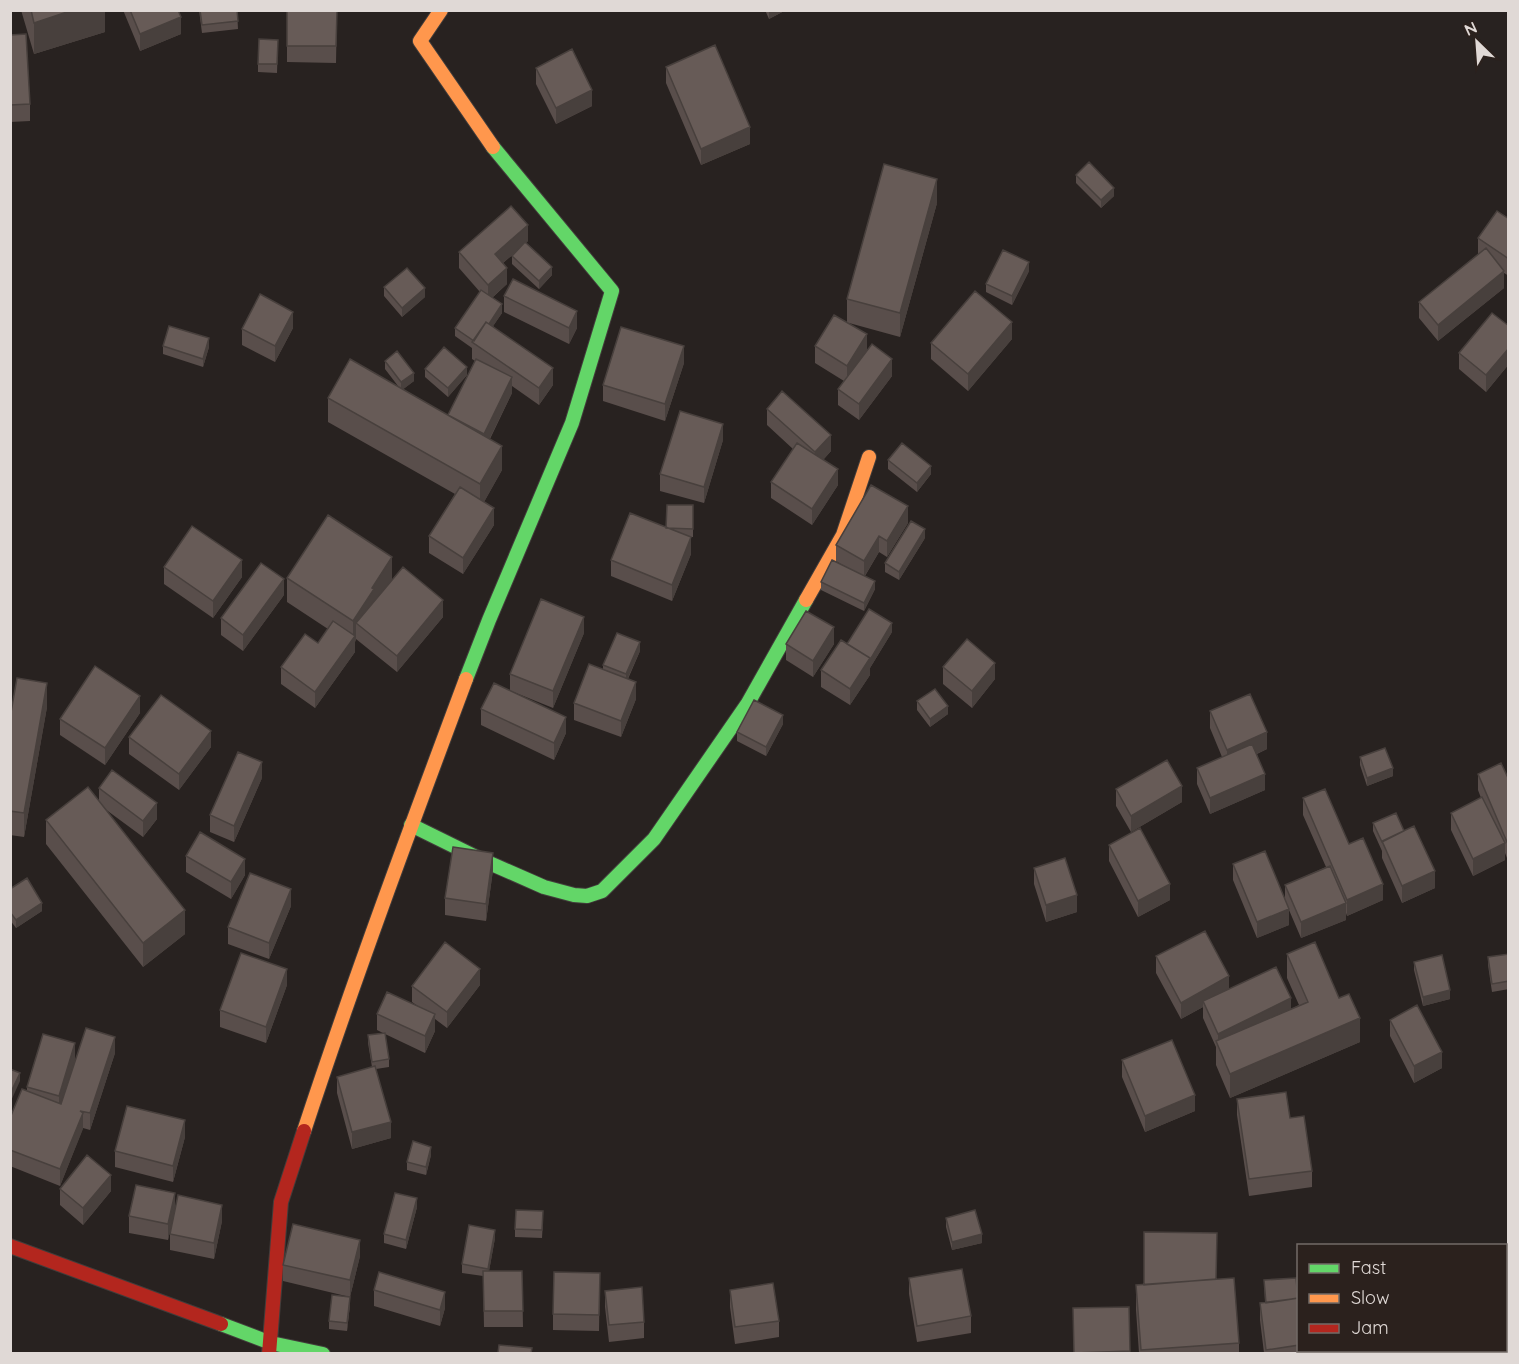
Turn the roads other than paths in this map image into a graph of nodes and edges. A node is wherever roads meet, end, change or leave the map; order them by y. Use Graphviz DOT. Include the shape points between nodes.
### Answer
graph roads {
  1 [pos="441,10"];
  2 [pos="869,457"];
  3 [pos="411,825"];
  4 [pos="10,1246"];
  5 [pos="270,1348"];
  6 [pos="323,1353"];
  1 -- 3 [label="street" via="420,41 500,157 612,291 572,423 489,620"];
  2 -- 3 [label="street" via="843,535 748,703 654,839 602,891 587,896 544,887"];
  3 -- 5 [label="street" via="328,1056 281,1202"];
  4 -- 5 [label="street"];
  5 -- 6 [label="street"];
}
